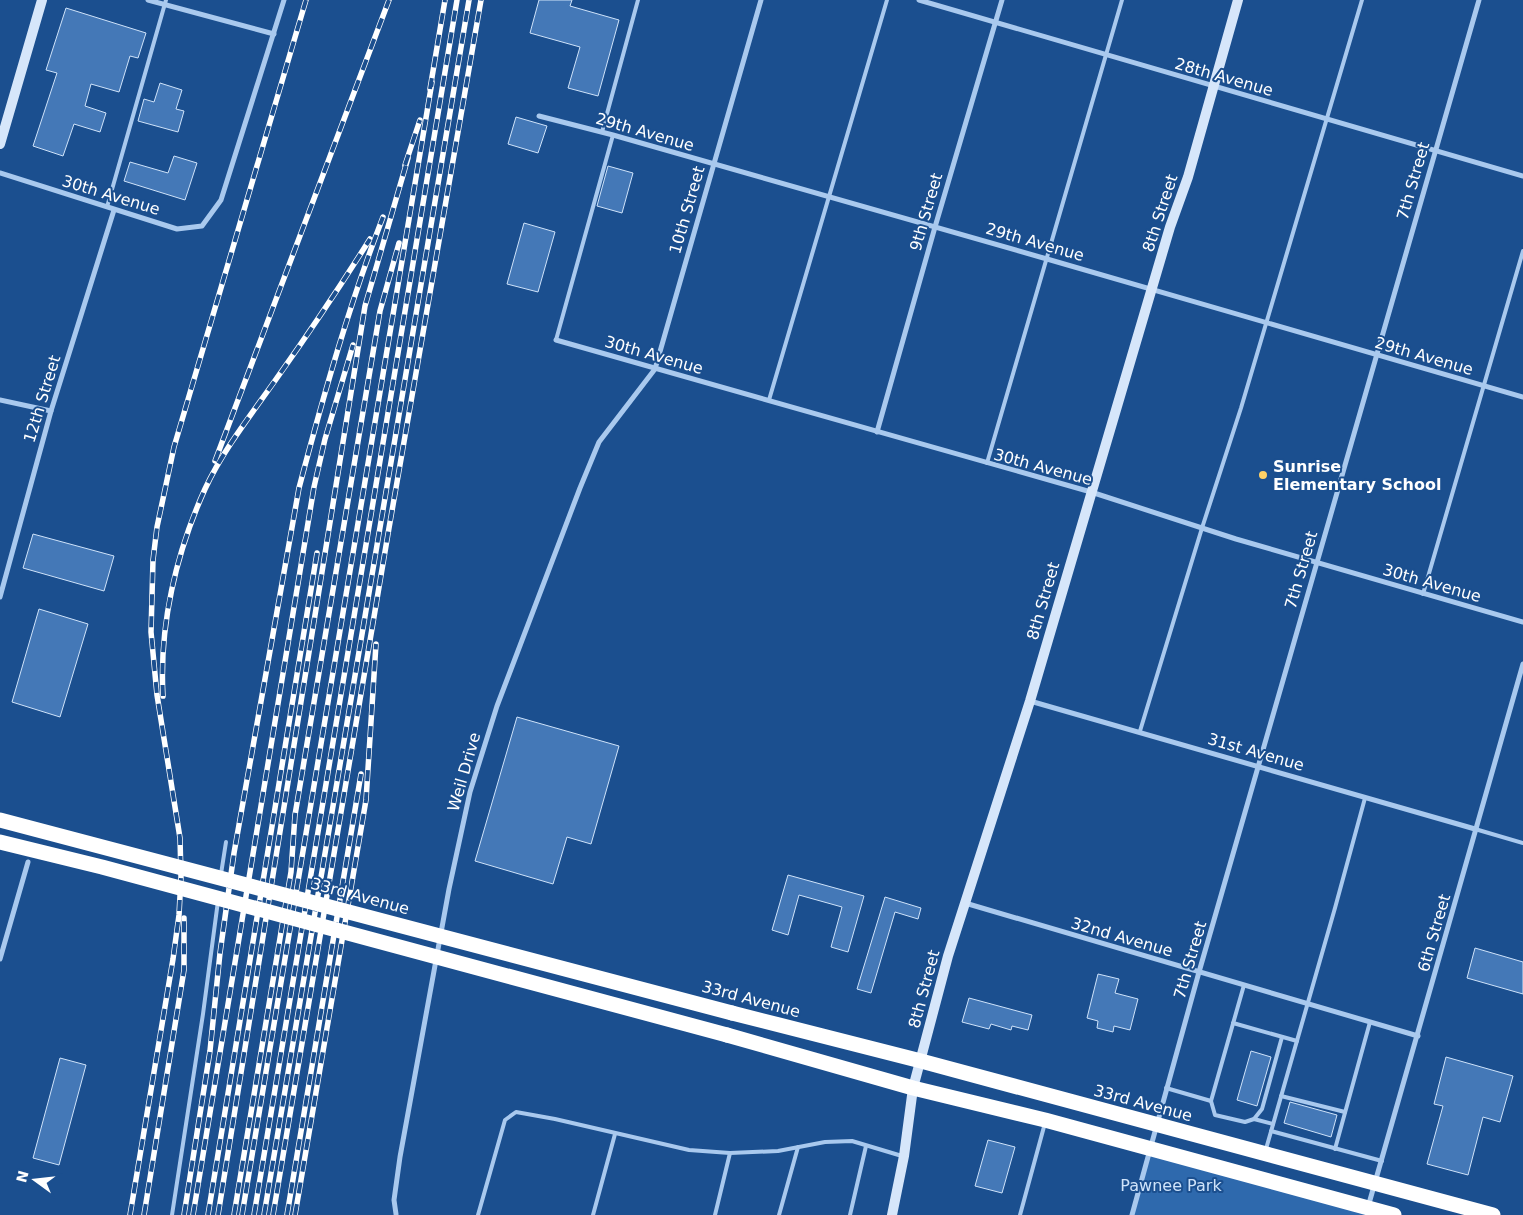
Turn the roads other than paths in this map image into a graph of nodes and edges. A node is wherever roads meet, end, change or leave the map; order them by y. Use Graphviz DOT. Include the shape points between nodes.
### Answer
graph roads {
  1 [pos="42,0"];
  2 [pos="148,0"];
  3 [pos="284,0"];
  4 [pos="638,0"];
  5 [pos="762,0"];
  6 [pos="886,0"];
  7 [pos="919,0"];
  8 [pos="1002,0"];
  9 [pos="1122,0"];
  10 [pos="1238,0"];
  11 [pos="1362,0"];
  12 [pos="1479,0"];
  13 [pos="166,2"];
  14 [pos="996,23"];
  15 [pos="274,34"];
  16 [pos="1106,55"];
  17 [pos="1213,87"];
  18 [pos="539,116"];
  19 [pos="1327,119"];
  20 [pos="602,132"];
  21 [pos="613,135"];
  22 [pos="0,144"];
  23 [pos="1435,150"];
  24 [pos="714,164"];
  25 [pos="0,173"];
  26 [pos="1523,176"];
  27 [pos="829,197"];
  28 [pos="107,207"];
  29 [pos="114,210"];
  30 [pos="935,227"];
  31 [pos="1523,251"];
  32 [pos="1047,259"];
  33 [pos="1152,289"];
  34 [pos="1266,323"];
  35 [pos="556,340"];
  36 [pos="1376,355"];
  37 [pos="655,369"];
  38 [pos="1484,386"];
  39 [pos="1523,397"];
  40 [pos="0,400"];
  41 [pos="769,400"];
  42 [pos="51,411"];
  43 [pos="877,432"];
  44 [pos="987,464"];
  45 [pos="1090,492"];
  46 [pos="1202,528"];
  47 [pos="1316,563"];
  48 [pos="1423,594"];
  49 [pos="0,597"];
  50 [pos="1523,622"];
  51 [pos="1523,664"];
  52 [pos="1030,701"];
  53 [pos="1140,732"];
  54 [pos="1258,766"];
  55 [pos="1365,798"];
  56 [pos="0,820"];
  57 [pos="1475,829"];
  58 [pos="0,842"];
  59 [pos="226,842"];
  60 [pos="1523,843"];
  61 [pos="28,862"];
  62 [pos="220,881"];
  63 [pos="219,890"];
  64 [pos="964,903"];
  65 [pos="0,959"];
  66 [pos="1199,972"];
  67 [pos="1244,985"];
  68 [pos="1307,1003"];
  69 [pos="1370,1022"];
  70 [pos="1233,1023"];
  71 [pos="1418,1036"];
  72 [pos="1282,1037"];
  73 [pos="1297,1041"];
  74 [pos="920,1061"];
  75 [pos="913,1088"];
  76 [pos="1166,1088"];
  77 [pos="1281,1096"];
  78 [pos="1211,1100"];
  79 [pos="1345,1112"];
  80 [pos="1254,1119"];
  81 [pos="1045,1120"];
  82 [pos="1273,1124"];
  83 [pos="1156,1125"];
  84 [pos="1271,1132"];
  85 [pos="615,1134"];
  86 [pos="866,1146"];
  87 [pos="798,1147"];
  88 [pos="1149,1148"];
  89 [pos="1335,1149"];
  90 [pos="730,1153"];
  91 [pos="1265,1154"];
  92 [pos="904,1156"];
  93 [pos="1382,1161"];
  94 [pos="1374,1184"];
  95 [pos="1368,1208"];
  96 [pos="172,1215"];
  97 [pos="396,1215"];
  98 [pos="478,1215"];
  99 [pos="592,1215"];
  100 [pos="715,1215"];
  101 [pos="779,1215"];
  102 [pos="850,1215"];
  103 [pos="892,1215"];
  104 [pos="1020,1215"];
  105 [pos="1132,1215"];
  106 [pos="1394,1215"];
  107 [pos="1493,1215"];
  1 -- 22 [label="main road"];
  2 -- 13 [label="street"];
  3 -- 15 [label="street"];
  4 -- 20 [label="lane"];
  5 -- 24 [label="street, 10th Street"];
  6 -- 27 [label="lane"];
  7 -- 14 [label="street, 28th Avenue"];
  8 -- 14 [label="street, 9th Street"];
  9 -- 16 [label="lane"];
  10 -- 17 [label="main road, 8th Street"];
  11 -- 19 [label="lane"];
  12 -- 23 [label="street, 7th Street"];
  13 -- 15 [label="street"];
  13 -- 28 [label="lane"];
  14 -- 16 [label="street, 28th Avenue"];
  14 -- 30 [label="street, 9th Street"];
  15 -- 29 [label="street, 30th Avenue" via="221,200 202,226 177,229"];
  16 -- 17 [label="street, 28th Avenue"];
  16 -- 32 [label="lane"];
  17 -- 19 [label="street, 28th Avenue"];
  17 -- 33 [label="main road, 8th Street"];
  18 -- 20 [label="street, 29th Avenue"];
  19 -- 23 [label="street, 28th Avenue"];
  19 -- 34 [label="lane"];
  20 -- 21 [label="street, 29th Avenue"];
  21 -- 24 [label="street, 29th Avenue"];
  21 -- 35 [label="lane"];
  23 -- 26 [label="street, 28th Avenue"];
  23 -- 36 [label="street, 7th Street"];
  24 -- 27 [label="street, 29th Avenue"];
  24 -- 37 [label="street, 10th Street"];
  25 -- 28 [label="street, 30th Avenue"];
  27 -- 30 [label="street, 29th Avenue"];
  27 -- 41 [label="lane"];
  28 -- 29 [label="street, 30th Avenue"];
  29 -- 42 [label="street, 12th Street"];
  30 -- 32 [label="street, 29th Avenue"];
  30 -- 43 [label="street, 9th Street"];
  31 -- 38 [label="lane"];
  32 -- 33 [label="street, 29th Avenue"];
  32 -- 44 [label="lane"];
  33 -- 34 [label="street, 29th Avenue"];
  33 -- 45 [label="main road, 8th Street"];
  34 -- 36 [label="street, 29th Avenue"];
  34 -- 46 [label="lane"];
  35 -- 37 [label="street, 30th Avenue"];
  36 -- 38 [label="street, 29th Avenue"];
  36 -- 47 [label="street, 7th Street"];
  37 -- 41 [label="street, 30th Avenue"];
  37 -- 97 [label="street, Weil Drive" via="599,442 497,706 470,792 400,1157 394,1200"];
  38 -- 39 [label="street, 29th Avenue"];
  38 -- 48 [label="lane"];
  40 -- 42 [label="street"];
  41 -- 43 [label="street, 30th Avenue"];
  42 -- 49 [label="street, 12th Street"];
  43 -- 44 [label="street, 30th Avenue"];
  44 -- 45 [label="street, 30th Avenue"];
  45 -- 46 [label="street, 30th Avenue"];
  45 -- 52 [label="main road, 8th Street"];
  46 -- 47 [label="street, 30th Avenue"];
  46 -- 53 [label="lane"];
  47 -- 48 [label="street, 30th Avenue"];
  47 -- 54 [label="street, 7th Street"];
  48 -- 50 [label="street, 30th Avenue"];
  51 -- 57 [label="street, 6th Street"];
  52 -- 53 [label="street, 31st Avenue"];
  52 -- 64 [label="main road, 8th Street"];
  53 -- 54 [label="street, 31st Avenue"];
  54 -- 55 [label="street, 31st Avenue"];
  54 -- 66 [label="street, 7th Street"];
  55 -- 57 [label="street, 31st Avenue"];
  55 -- 68 [label="lane"];
  56 -- 74 [label="highway, 33rd Avenue, bridge"];
  57 -- 60 [label="lane"];
  57 -- 71 [label="street, 6th Street"];
  58 -- 75 [label="highway, bridge" via="727,1035"];
  59 -- 62 [label="lane"];
  61 -- 65 [label="street"];
  63 -- 96 [label="lane"];
  64 -- 66 [label="street, 32nd Avenue"];
  64 -- 74 [label="main road, 8th Street"];
  66 -- 67 [label="street, 32nd Avenue"];
  66 -- 76 [label="street, 7th Street"];
  67 -- 68 [label="street, 32nd Avenue"];
  67 -- 70 [label="lane"];
  68 -- 69 [label="street, 32nd Avenue"];
  68 -- 73 [label="lane"];
  69 -- 71 [label="street, 32nd Avenue"];
  69 -- 79 [label="lane"];
  70 -- 72 [label="lane"];
  70 -- 78 [label="lane"];
  71 -- 93 [label="street, 6th Street"];
  72 -- 73 [label="lane"];
  72 -- 80 [label="lane" via="1262,1109"];
  73 -- 77 [label="lane"];
  74 -- 75 [label="main road, 8th Street"];
  74 -- 83 [label="highway, 33rd Avenue"];
  75 -- 81 [label="highway"];
  75 -- 92 [label="main road, 8th Street"];
  76 -- 78 [label="lane"];
  76 -- 83 [label="street, 7th Street"];
  77 -- 79 [label="lane"];
  77 -- 82 [label="lane"];
  78 -- 80 [label="lane" via="1216,1114 1245,1122"];
  79 -- 89 [label="lane"];
  80 -- 82 [label="lane"];
  81 -- 88 [label="highway"];
  81 -- 104 [label="lane"];
  82 -- 84 [label="lane"];
  83 -- 88 [label="street, 7th Street"];
  83 -- 91 [label="highway, 33rd Avenue"];
  84 -- 89 [label="lane"];
  84 -- 91 [label="lane"];
  85 -- 90 [label="lane" via="688,1150"];
  85 -- 98 [label="lane" via="516,1112 505,1120"];
  85 -- 99 [label="lane"];
  86 -- 87 [label="lane" via="852,1141"];
  86 -- 92 [label="lane"];
  86 -- 102 [label="lane"];
  87 -- 90 [label="lane"];
  87 -- 101 [label="lane"];
  88 -- 95 [label="highway"];
  88 -- 105 [label="street, 7th Street"];
  89 -- 93 [label="lane"];
  90 -- 100 [label="lane"];
  91 -- 94 [label="highway, 33rd Avenue"];
  92 -- 103 [label="main road, 8th Street"];
  93 -- 94 [label="street, 6th Street"];
  94 -- 95 [label="street, 6th Street"];
  94 -- 107 [label="highway, 33rd Avenue"];
  95 -- 106 [label="highway"];
}
